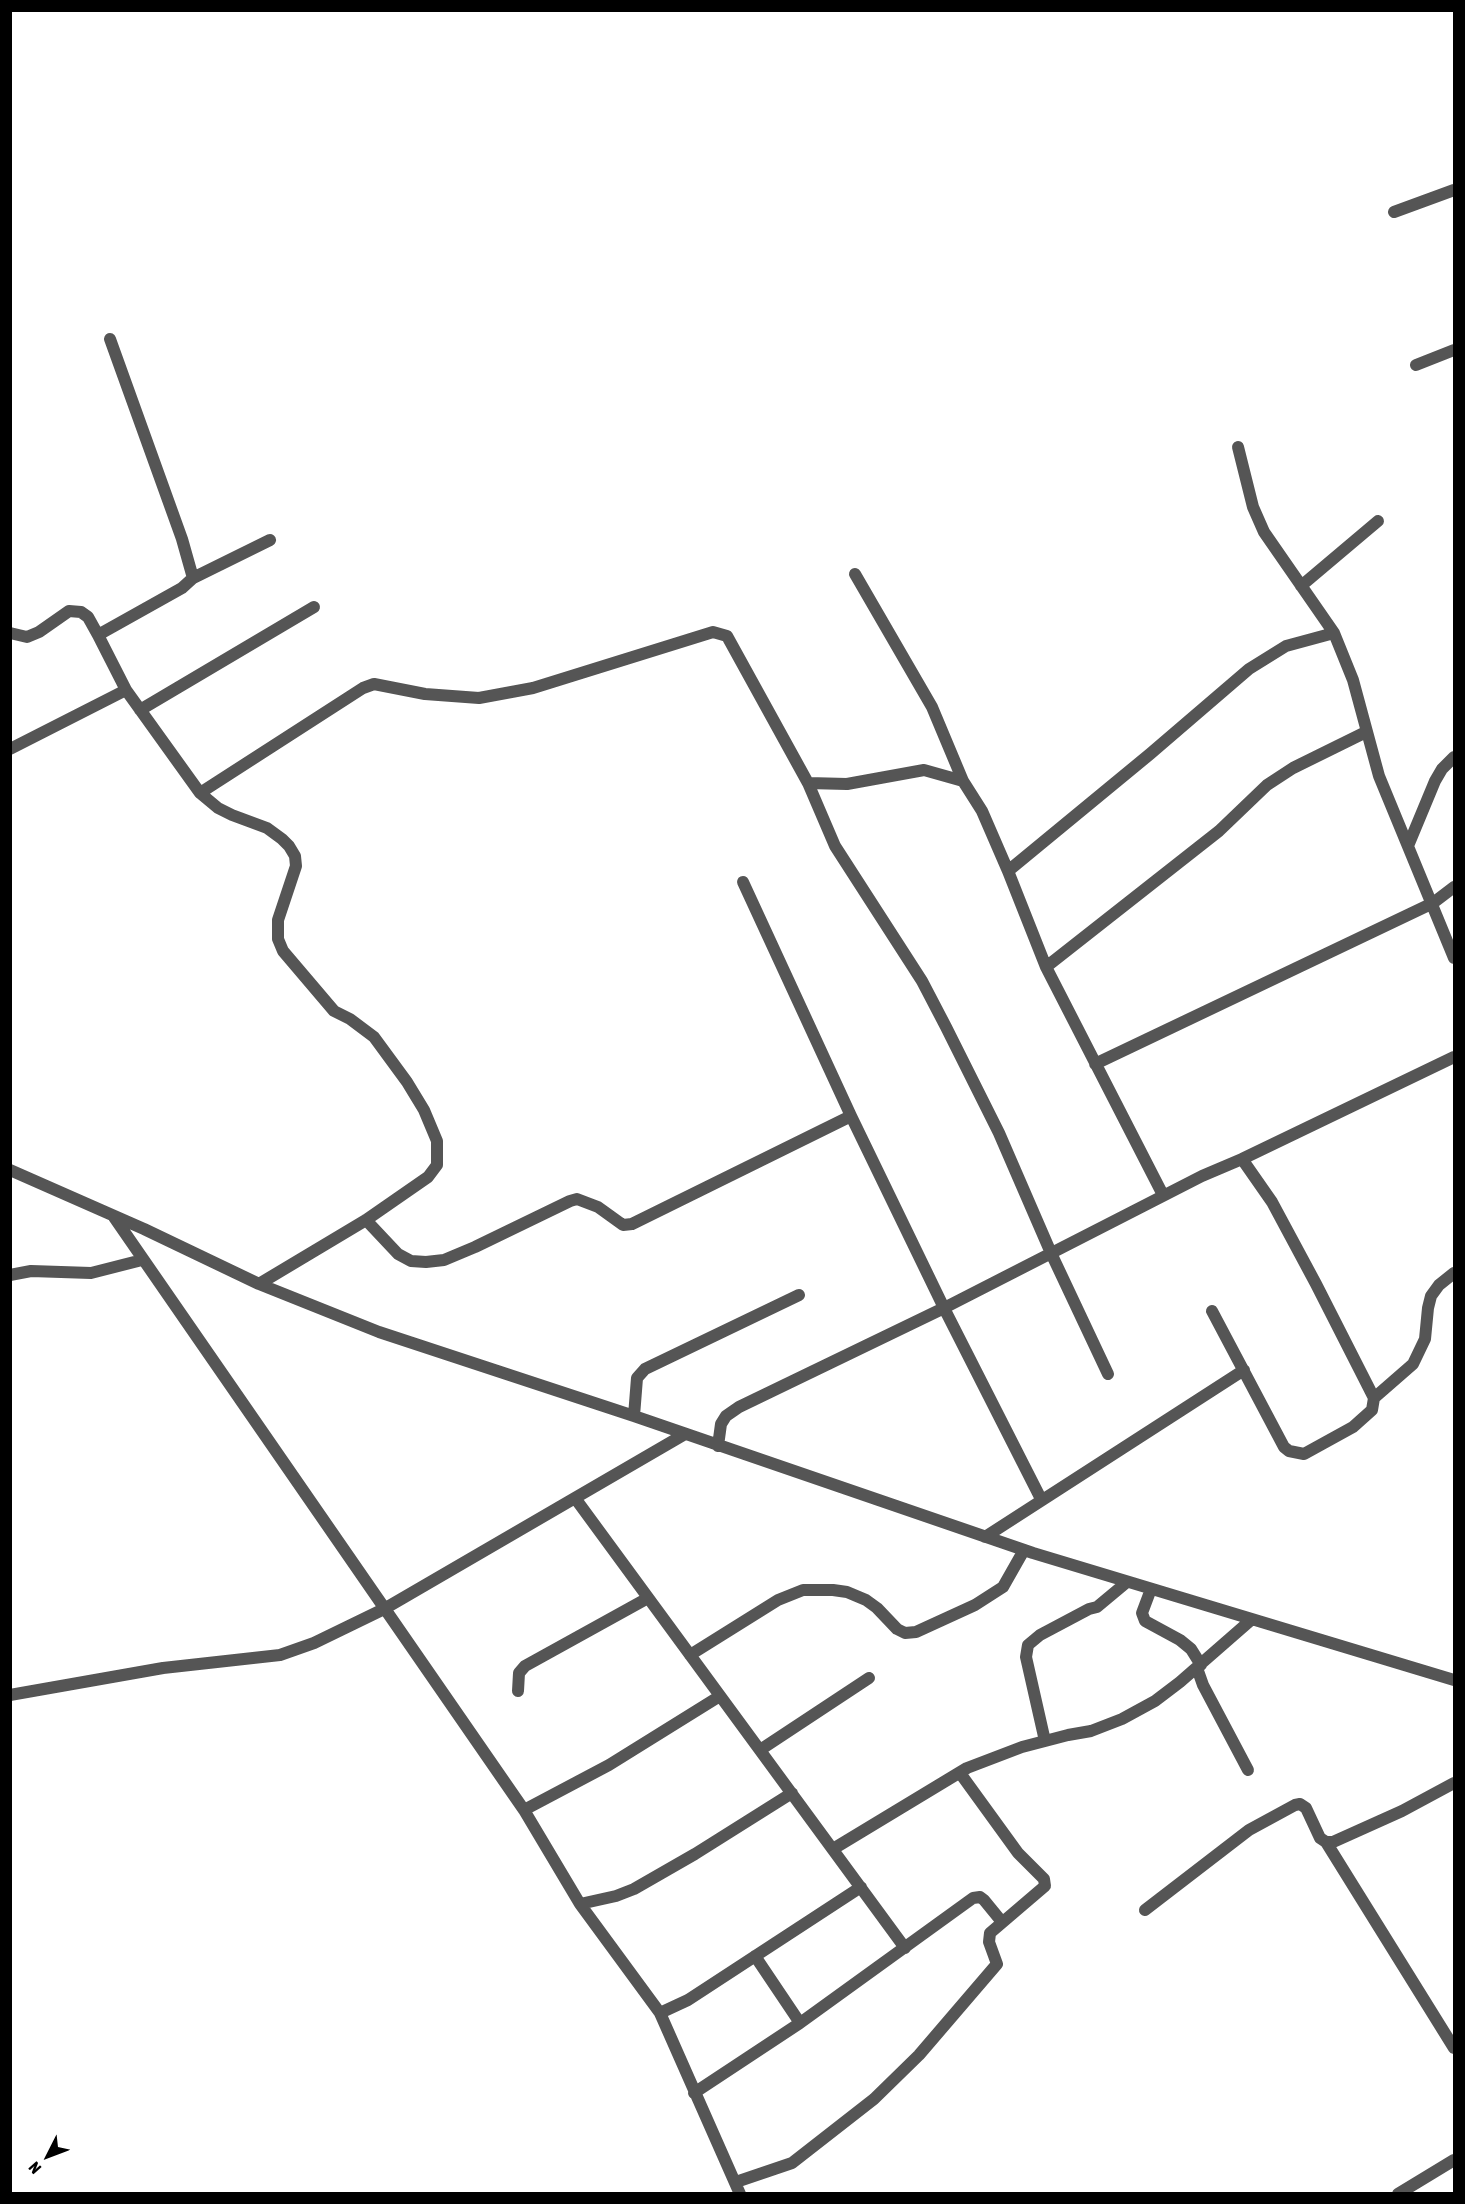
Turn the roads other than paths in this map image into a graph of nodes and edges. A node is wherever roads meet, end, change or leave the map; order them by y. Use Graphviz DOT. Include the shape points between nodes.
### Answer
graph roads {
  1 [pos="1455,190"];
  2 [pos="1394,212"];
  3 [pos="110,339"];
  4 [pos="1455,350"];
  5 [pos="1416,365"];
  6 [pos="1238,447"];
  7 [pos="1378,521"];
  8 [pos="270,540"];
  9 [pos="855,574"];
  10 [pos="193,578"];
  11 [pos="1301,586"];
  12 [pos="314,607"];
  13 [pos="10,633"];
  14 [pos="1334,633"];
  15 [pos="98,635"];
  16 [pos="126,690"];
  17 [pos="140,710"];
  18 [pos="1366,732"];
  19 [pos="10,749"];
  20 [pos="1455,757"];
  21 [pos="963,781"];
  22 [pos="808,783"];
  23 [pos="200,793"];
  24 [pos="1408,846"];
  25 [pos="1008,871"];
  26 [pos="743,882"];
  27 [pos="1455,887"];
  28 [pos="1433,903"];
  29 [pos="1455,958"];
  30 [pos="1046,967"];
  31 [pos="1455,1057"];
  32 [pos="1095,1064"];
  33 [pos="851,1116"];
  34 [pos="1242,1159"];
  35 [pos="10,1170"];
  36 [pos="1163,1195"];
  37 [pos="113,1216"];
  38 [pos="366,1220"];
  39 [pos="1051,1253"];
  40 [pos="142,1260"];
  41 [pos="1455,1273"];
  42 [pos="10,1275"];
  43 [pos="259,1284"];
  44 [pos="799,1294"];
  45 [pos="944,1308"];
  46 [pos="1212,1311"];
  47 [pos="1244,1370"];
  48 [pos="1108,1374"];
  49 [pos="1374,1398"];
  50 [pos="634,1416"];
  51 [pos="685,1434"];
  52 [pos="718,1446"];
  53 [pos="574,1498"];
  54 [pos="1041,1499"];
  55 [pos="985,1536"];
  56 [pos="1024,1550"];
  57 [pos="1126,1582"];
  58 [pos="1151,1589"];
  59 [pos="648,1598"];
  60 [pos="384,1609"];
  61 [pos="1251,1620"];
  62 [pos="690,1655"];
  63 [pos="1199,1667"];
  64 [pos="869,1678"];
  65 [pos="1455,1680"];
  66 [pos="518,1691"];
  67 [pos="10,1695"];
  68 [pos="720,1696"];
  69 [pos="1045,1741"];
  70 [pos="760,1750"];
  71 [pos="1248,1770"];
  72 [pos="960,1773"];
  73 [pos="1455,1783"];
  74 [pos="792,1793"];
  75 [pos="524,1810"];
  76 [pos="1326,1842"];
  77 [pos="833,1849"];
  78 [pos="861,1887"];
  79 [pos="580,1904"];
  80 [pos="1145,1910"];
  81 [pos="1002,1922"];
  82 [pos="905,1948"];
  83 [pos="755,1956"];
  84 [pos="660,2013"];
  85 [pos="800,2023"];
  86 [pos="1455,2048"];
  87 [pos="694,2093"];
  88 [pos="1455,2160"];
  89 [pos="738,2188"];
  90 [pos="1398,2193"];
  1 -- 2 [label="street"];
  3 -- 10 [label="street"];
  4 -- 5 [label="street"];
  6 -- 11 [label="street" via="1253,507 1264,532"];
  7 -- 11 [label="street"];
  8 -- 10 [label="street"];
  9 -- 21 [label="street" via="932,707"];
  10 -- 15 [label="street"];
  11 -- 14 [label="street"];
  12 -- 17 [label="street"];
  13 -- 15 [label="street" via="27,637 75,610 88,618"];
  14 -- 18 [label="street" via="1363,710"];
  14 -- 25 [label="street" via="1286,646 1249,669"];
  15 -- 16 [label="street"];
  16 -- 17 [label="street"];
  16 -- 19 [label="street"];
  17 -- 23 [label="street"];
  18 -- 24 [label="street" via="1379,776"];
  18 -- 30 [label="street" via="1267,785 1219,831"];
  20 -- 24 [label="street" via="1435,781"];
  21 -- 22 [label="street" via="924,770 847,784"];
  21 -- 25 [label="street" via="982,811"];
  22 -- 23 [label="street" via="733,643 727,636 712,632 533,688 479,698 424,694 374,684"];
  22 -- 39 [label="street" via="836,846 922,981 999,1133"];
  23 -- 38 [label="street" via="218,808 267,828 289,846 296,866 278,920 278,939 283,951 334,1011 374,1037 424,1110 437,1141 437,1165 428,1177"];
  24 -- 28 [label="street"];
  25 -- 30 [label="street"];
  26 -- 33 [label="street"];
  27 -- 28 [label="street"];
  28 -- 29 [label="street"];
  28 -- 32 [label="street"];
  30 -- 32 [label="street"];
  31 -- 34 [label="street"];
  32 -- 36 [label="street"];
  33 -- 38 [label="street" via="632,1224 623,1225 598,1207 577,1199 444,1260 411,1262 398,1254"];
  33 -- 45 [label="street"];
  34 -- 36 [label="street"];
  34 -- 49 [label="street" via="1272,1203"];
  35 -- 37 [label="street"];
  36 -- 39 [label="street"];
  37 -- 40 [label="street"];
  37 -- 43 [label="street"];
  38 -- 43 [label="street"];
  39 -- 45 [label="street"];
  39 -- 48 [label="street"];
  40 -- 42 [label="street" via="91,1273 31,1271"];
  40 -- 60 [label="street"];
  41 -- 49 [label="street" via="1431,1296 1425,1339 1413,1364"];
  43 -- 50 [label="street" via="379,1332"];
  44 -- 50 [label="street" via="645,1369 638,1378"];
  45 -- 52 [label="street" via="739,1407 726,1416"];
  45 -- 54 [label="street"];
  46 -- 47 [label="street"];
  47 -- 49 [label="street" via="1284,1447 1299,1454 1353,1427 1372,1410"];
  47 -- 54 [label="street"];
  50 -- 51 [label="street"];
  51 -- 52 [label="street"];
  51 -- 53 [label="street"];
  52 -- 55 [label="street"];
  53 -- 59 [label="street"];
  53 -- 60 [label="street"];
  54 -- 55 [label="street"];
  55 -- 56 [label="street"];
  56 -- 57 [label="street"];
  56 -- 62 [label="street" via="1003,1587 923,1630 905,1634 866,1600 847,1592 803,1590 778,1600"];
  57 -- 58 [label="street"];
  57 -- 69 [label="street" via="1097,1607 1028,1645 1026,1657"];
  58 -- 61 [label="street"];
  58 -- 63 [label="street" via="1142,1613 1145,1621 1191,1649"];
  59 -- 62 [label="street"];
  59 -- 66 [label="street" via="525,1666 519,1673"];
  60 -- 67 [label="street" via="315,1643 280,1654 163,1668"];
  60 -- 75 [label="street"];
  61 -- 63 [label="street"];
  61 -- 65 [label="street"];
  62 -- 68 [label="street"];
  63 -- 69 [label="street" via="1155,1701 1122,1719"];
  63 -- 71 [label="street" via="1203,1685"];
  64 -- 70 [label="street"];
  68 -- 70 [label="street"];
  68 -- 75 [label="street" via="618,1759"];
  69 -- 72 [label="street"];
  70 -- 74 [label="street"];
  72 -- 77 [label="street"];
  72 -- 81 [label="street" via="1018,1853 1046,1882"];
  73 -- 76 [label="street" via="1342,1839"];
  74 -- 77 [label="street"];
  74 -- 79 [label="street" via="634,1889"];
  75 -- 79 [label="street"];
  76 -- 80 [label="street" via="1320,1838 1306,1808 1295,1805 1249,1830"];
  76 -- 86 [label="street"];
  77 -- 78 [label="street"];
  78 -- 82 [label="street"];
  78 -- 83 [label="street"];
  79 -- 84 [label="street"];
  81 -- 82 [label="street" via="984,1900 973,1898"];
  81 -- 89 [label="street" via="988,1936 997,1964 919,2055 882,2091 792,2163"];
  82 -- 85 [label="street"];
  83 -- 84 [label="street" via="688,2000"];
  83 -- 85 [label="street"];
  84 -- 87 [label="street"];
  85 -- 87 [label="street"];
  87 -- 89 [label="street"];
  88 -- 90 [label="street"];
}
